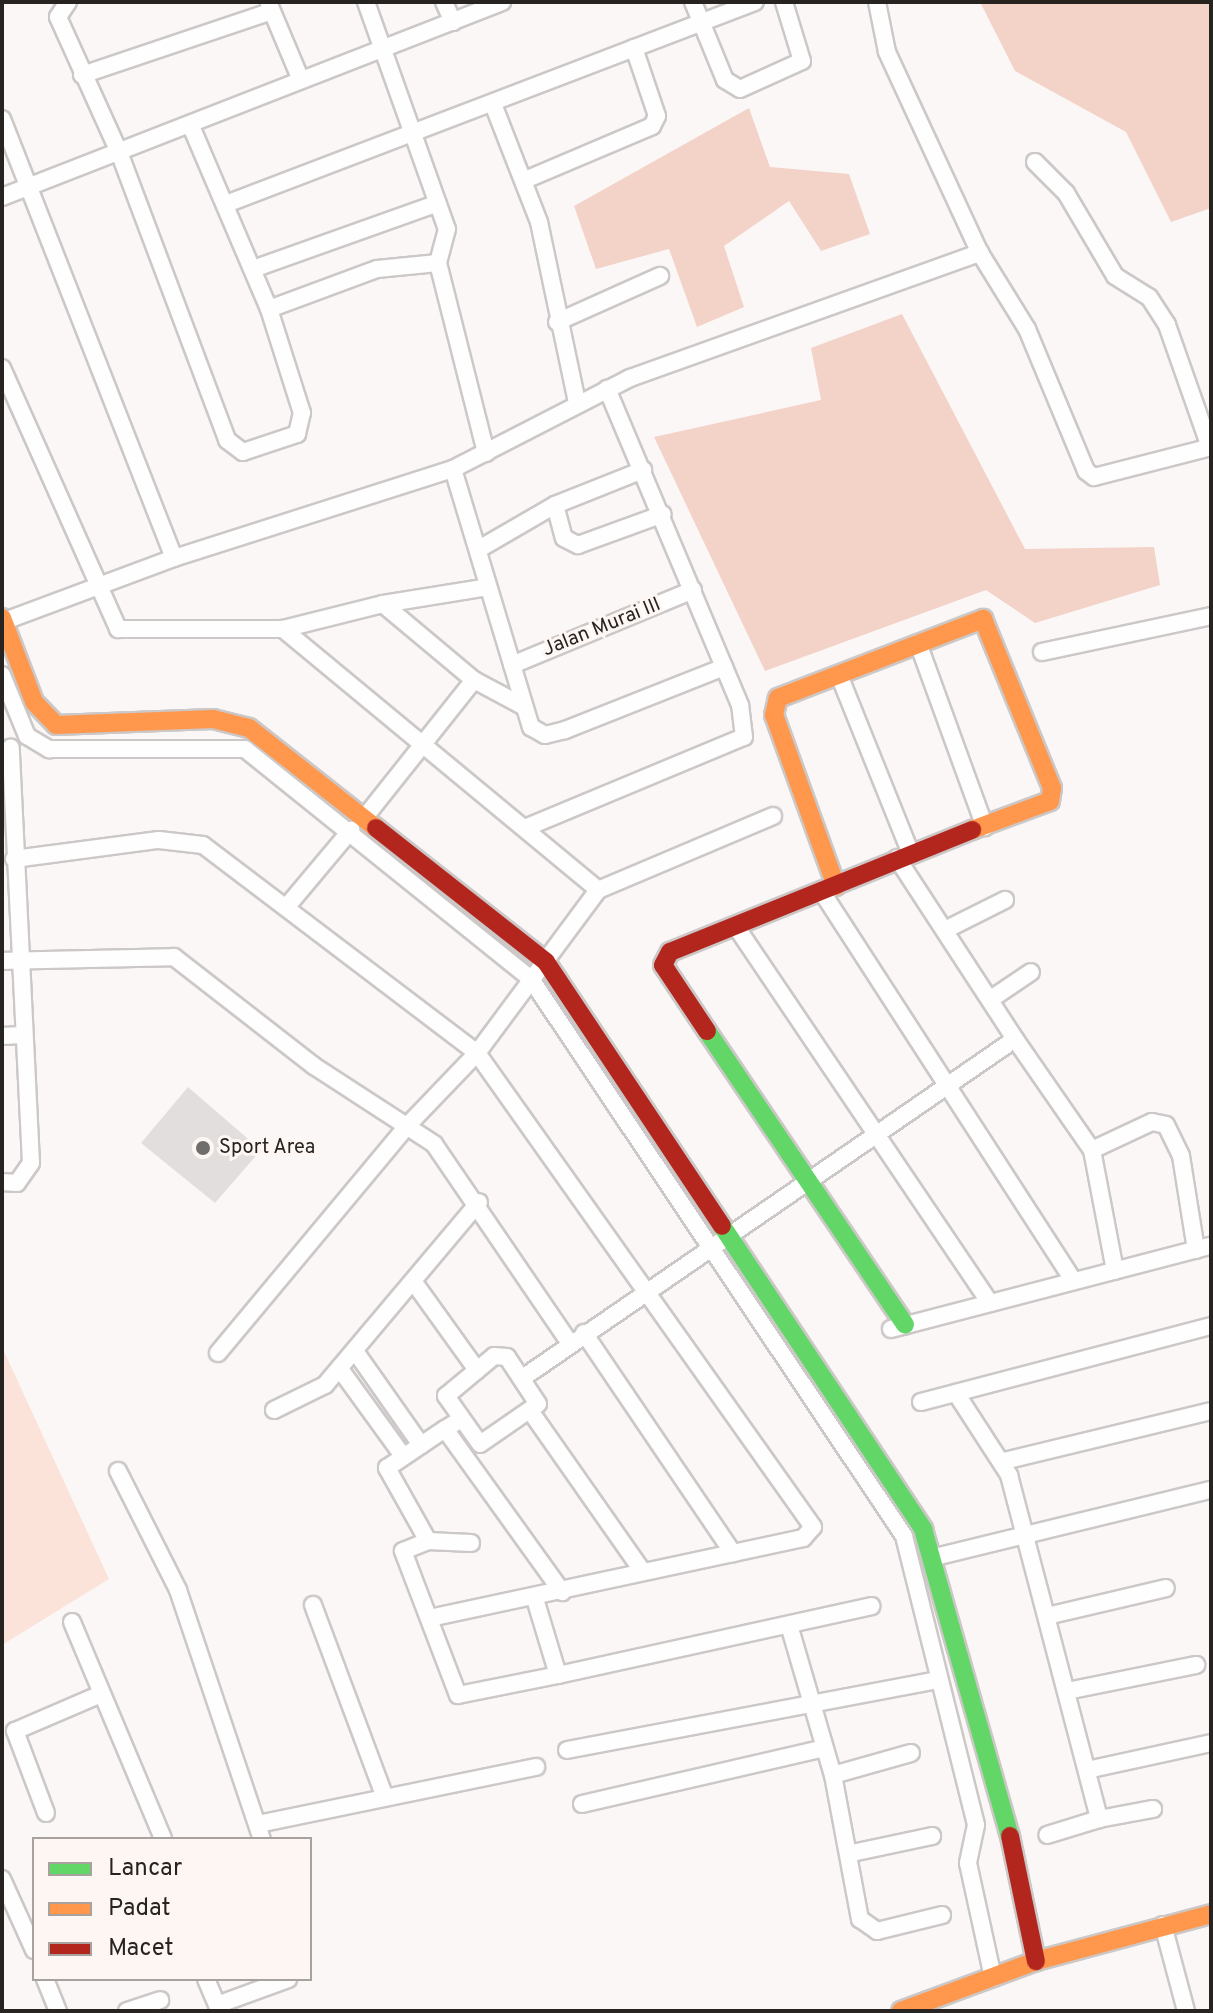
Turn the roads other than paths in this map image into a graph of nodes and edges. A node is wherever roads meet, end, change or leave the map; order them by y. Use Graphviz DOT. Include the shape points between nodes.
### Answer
graph roads {
  1 [pos="68,2"];
  2 [pos="366,2"];
  3 [pos="444,2"];
  4 [pos="502,2"];
  5 [pos="693,2"];
  6 [pos="755,2"];
  7 [pos="784,2"];
  8 [pos="877,2"];
  9 [pos="270,6"];
  10 [pos="453,22"];
  11 [pos="701,23"];
  12 [pos="634,48"];
  13 [pos="386,50"];
  14 [pos="82,75"];
  15 [pos="301,80"];
  16 [pos="493,104"];
  17 [pos="2,119"];
  18 [pos="190,124"];
  19 [pos="415,136"];
  20 [pos="119,152"];
  21 [pos="1035,162"];
  22 [pos="525,180"];
  23 [pos="28,187"];
  24 [pos="2,197"];
  25 [pos="438,203"];
  26 [pos="226,204"];
  27 [pos="980,253"];
  28 [pos="438,263"];
  29 [pos="253,269"];
  30 [pos="660,276"];
  31 [pos="269,309"];
  32 [pos="557,322"];
  33 [pos="2,368"];
  34 [pos="607,389"];
  35 [pos="577,403"];
  36 [pos="1210,447"];
  37 [pos="486,453"];
  38 [pos="453,469"];
  39 [pos="643,470"];
  40 [pos="555,505"];
  41 [pos="663,514"];
  42 [pos="479,549"];
  43 [pos="174,558"];
  44 [pos="95,585"];
  45 [pos="488,587"];
  46 [pos="693,590"];
  47 [pos="383,604"];
  48 [pos="1211,616"];
  49 [pos="3,621"];
  50 [pos="283,629"];
  51 [pos="918,643"];
  52 [pos="1042,652"];
  53 [pos="512,665"];
  54 [pos="724,667"];
  55 [pos="2,675"];
  56 [pos="839,675"];
  57 [pos="474,680"];
  58 [pos="523,706"];
  59 [pos="27,736"];
  60 [pos="418,747"];
  61 [pos="6,748"];
  62 [pos="331,789"];
  63 [pos="320,807"];
  64 [pos="773,816"];
  65 [pos="365,817"];
  66 [pos="985,827"];
  67 [pos="525,828"];
  68 [pos="351,830"];
  69 [pos="904,856"];
  70 [pos="14,859"];
  71 [pos="829,889"];
  72 [pos="598,890"];
  73 [pos="1005,900"];
  74 [pos="289,904"];
  75 [pos="735,925"];
  76 [pos="947,929"];
  77 [pos="10,961"];
  78 [pos="546,962"];
  79 [pos="1031,972"];
  80 [pos="531,979"];
  81 [pos="991,999"];
  82 [pos="22,1035"];
  83 [pos="2,1036"];
  84 [pos="1015,1039"];
  85 [pos="477,1053"];
  86 [pos="942,1084"];
  87 [pos="408,1125"];
  88 [pos="876,1130"];
  89 [pos="1092,1150"];
  90 [pos="807,1178"];
  91 [pos="2,1182"];
  92 [pos="479,1202"];
  93 [pos="732,1233"];
  94 [pos="713,1247"];
  95 [pos="1203,1248"];
  96 [pos="1115,1271"];
  97 [pos="1073,1280"];
  98 [pos="413,1281"];
  99 [pos="648,1290"];
  100 [pos="990,1303"];
  101 [pos="1211,1326"];
  102 [pos="898,1327"];
  103 [pos="576,1338"];
  104 [pos="355,1351"];
  105 [pos="218,1353"];
  106 [pos="340,1369"];
  107 [pos="477,1370"];
  108 [pos="524,1377"];
  109 [pos="956,1393"];
  110 [pos="921,1402"];
  111 [pos="274,1410"];
  112 [pos="1211,1411"];
  113 [pos="531,1412"];
  114 [pos="452,1425"];
  115 [pos="421,1445"];
  116 [pos="403,1456"];
  117 [pos="1004,1461"];
  118 [pos="118,1471"];
  119 [pos="1211,1490"];
  120 [pos="923,1529"];
  121 [pos="904,1536"];
  122 [pos="428,1541"];
  123 [pos="1024,1541"];
  124 [pos="471,1543"];
  125 [pos="733,1553"];
  126 [pos="931,1558"];
  127 [pos="641,1569"];
  128 [pos="1166,1588"];
  129 [pos="562,1592"];
  130 [pos="535,1599"];
  131 [pos="313,1605"];
  132 [pos="871,1606"];
  133 [pos="1047,1616"];
  134 [pos="433,1617"];
  135 [pos="72,1622"];
  136 [pos="789,1625"];
  137 [pos="1196,1665"];
  138 [pos="558,1675"];
  139 [pos="938,1680"];
  140 [pos="1067,1691"];
  141 [pos="101,1694"];
  142 [pos="813,1700"];
  143 [pos="1211,1743"];
  144 [pos="824,1748"];
  145 [pos="567,1750"];
  146 [pos="911,1753"];
  147 [pos="536,1767"];
  148 [pos="1087,1770"];
  149 [pos="833,1775"];
  150 [pos="384,1795"];
  151 [pos="582,1804"];
  152 [pos="1153,1809"];
  153 [pos="46,1813"];
  154 [pos="1099,1819"];
  155 [pos="260,1832"];
  156 [pos="1047,1835"];
  157 [pos="932,1836"];
  158 [pos="162,1837"];
  159 [pos="852,1853"];
  160 [pos="2,1879"];
  161 [pos="1211,1914"];
  162 [pos="942,1915"];
  163 [pos="1163,1925"];
  164 [pos="32,1946"];
  165 [pos="1036,1961"];
  166 [pos="993,1978"];
  167 [pos="46,1981"];
  168 [pos="207,1981"];
  169 [pos="283,1981"];
  170 [pos="160,2000"];
  171 [pos="218,2008"];
  172 [pos="58,2011"];
  173 [pos="127,2011"];
  174 [pos="901,2011"];
  175 [pos="1186,2011"];
  1 -- 14 [label="street" via="58,17"];
  2 -- 13 [label="street"];
  3 -- 10 [label="street"];
  4 -- 10 [label="street"];
  5 -- 11 [label="street"];
  6 -- 11 [label="street"];
  7 -- 11 [label="street" via="802,61 740,89 725,80"];
  8 -- 27 [label="street" via="887,52"];
  9 -- 14 [label="street"];
  9 -- 15 [label="street"];
  10 -- 13 [label="street"];
  11 -- 12 [label="street"];
  12 -- 16 [label="street"];
  12 -- 22 [label="street" via="657,116 652,126"];
  13 -- 15 [label="street"];
  13 -- 19 [label="street"];
  14 -- 20 [label="street"];
  15 -- 18 [label="street"];
  16 -- 19 [label="street"];
  16 -- 22 [label="street"];
  17 -- 23 [label="street"];
  18 -- 20 [label="street"];
  18 -- 26 [label="street"];
  19 -- 25 [label="street"];
  19 -- 26 [label="street"];
  20 -- 23 [label="street"];
  20 -- 31 [label="street" via="227,440 243,452 304,426"];
  21 -- 36 [label="street" via="1066,193 1115,276 1149,297 1167,325"];
  22 -- 32 [label="street"];
  23 -- 24 [label="street"];
  23 -- 43 [label="street"];
  25 -- 28 [label="street" via="448,237"];
  25 -- 29 [label="street"];
  26 -- 29 [label="street"];
  27 -- 34 [label="street"];
  27 -- 36 [label="street" via="1027,329 1086,471 1094,477"];
  28 -- 31 [label="street" via="377,269"];
  28 -- 37 [label="street"];
  29 -- 31 [label="street"];
  30 -- 32 [label="street"];
  32 -- 35 [label="street"];
  33 -- 44 [label="street"];
  34 -- 35 [label="street"];
  34 -- 39 [label="street"];
  35 -- 37 [label="street"];
  37 -- 38 [label="street"];
  38 -- 42 [label="street"];
  38 -- 43 [label="street"];
  39 -- 40 [label="street"];
  39 -- 41 [label="street"];
  40 -- 41 [label="street" via="564,538 578,545"];
  40 -- 42 [label="street"];
  41 -- 46 [label="street"];
  42 -- 45 [label="street"];
  43 -- 44 [label="street"];
  44 -- 49 [label="street"];
  44 -- 50 [label="street" via="107,618 130,632"];
  45 -- 47 [label="street"];
  45 -- 53 [label="street"];
  46 -- 53 [label="street, Jalan Murai III"];
  46 -- 54 [label="street"];
  47 -- 50 [label="street"];
  47 -- 57 [label="street"];
  48 -- 52 [label="street"];
  49 -- 62 [label="street" via="34,702 56,725 231,722 271,740"];
  50 -- 60 [label="street"];
  51 -- 56 [label="street"];
  51 -- 66 [label="street"];
  51 -- 66 [label="street" via="976,619 987,623 1052,788 1043,807"];
  53 -- 58 [label="street"];
  54 -- 58 [label="street" via="545,735 531,727"];
  54 -- 67 [label="street" via="744,721 739,744"];
  55 -- 59 [label="street"];
  56 -- 69 [label="street"];
  56 -- 71 [label="street" via="786,692 774,715"];
  57 -- 58 [label="street"];
  57 -- 60 [label="street"];
  59 -- 61 [label="street"];
  59 -- 63 [label="street" via="49,749 228,744 245,749"];
  60 -- 65 [label="street"];
  60 -- 67 [label="street"];
  61 -- 70 [label="street"];
  62 -- 63 [label="street"];
  62 -- 65 [label="street"];
  63 -- 68 [label="street"];
  64 -- 72 [label="street"];
  65 -- 78 [label="street"];
  66 -- 69 [label="street"];
  67 -- 72 [label="street"];
  68 -- 74 [label="street"];
  68 -- 80 [label="street"];
  69 -- 71 [label="street"];
  69 -- 76 [label="street"];
  70 -- 74 [label="street" via="159,840 203,845"];
  70 -- 77 [label="street"];
  71 -- 75 [label="street"];
  71 -- 86 [label="street"];
  72 -- 78 [label="street"];
  73 -- 76 [label="street"];
  74 -- 85 [label="street"];
  75 -- 88 [label="street"];
  75 -- 90 [label="street" via="670,952 663,965"];
  76 -- 81 [label="street"];
  77 -- 82 [label="street"];
  77 -- 87 [label="street" via="174,957 314,1066"];
  78 -- 80 [label="street"];
  78 -- 93 [label="street"];
  79 -- 81 [label="street"];
  80 -- 85 [label="street"];
  80 -- 94 [label="street"];
  81 -- 84 [label="street"];
  82 -- 83 [label="street"];
  82 -- 91 [label="street" via="31,1163 17,1183"];
  84 -- 86 [label="street"];
  84 -- 89 [label="street"];
  85 -- 87 [label="street"];
  85 -- 99 [label="street"];
  86 -- 88 [label="street"];
  86 -- 97 [label="street"];
  87 -- 92 [label="street" via="434,1144"];
  87 -- 105 [label="street"];
  88 -- 90 [label="street"];
  88 -- 100 [label="street"];
  89 -- 95 [label="street" via="1152,1122 1166,1125 1181,1156"];
  89 -- 96 [label="street"];
  90 -- 93 [label="street"];
  90 -- 102 [label="street"];
  92 -- 98 [label="street"];
  92 -- 103 [label="street"];
  93 -- 94 [label="street"];
  93 -- 120 [label="street"];
  94 -- 99 [label="street"];
  94 -- 121 [label="street"];
  95 -- 96 [label="street"];
  96 -- 97 [label="street"];
  97 -- 100 [label="street"];
  98 -- 104 [label="street"];
  98 -- 107 [label="street"];
  99 -- 103 [label="street"];
  99 -- 125 [label="street" via="813,1527 803,1538"];
  100 -- 102 [label="street"];
  101 -- 109 [label="street"];
  103 -- 108 [label="street"];
  103 -- 125 [label="street"];
  104 -- 106 [label="street"];
  104 -- 115 [label="street"];
  106 -- 111 [label="street" via="303,1400"];
  106 -- 116 [label="street"];
  107 -- 108 [label="street" via="500,1354"];
  107 -- 114 [label="street" via="446,1396"];
  108 -- 113 [label="street" via="538,1399"];
  109 -- 110 [label="street"];
  109 -- 117 [label="street"];
  112 -- 117 [label="street"];
  113 -- 114 [label="street" via="480,1444"];
  113 -- 127 [label="street"];
  114 -- 115 [label="street"];
  114 -- 129 [label="street"];
  115 -- 116 [label="street"];
  116 -- 122 [label="street" via="388,1474"];
  117 -- 123 [label="street"];
  118 -- 155 [label="street" via="178,1590"];
  119 -- 123 [label="street"];
  120 -- 121 [label="street"];
  120 -- 126 [label="street"];
  121 -- 139 [label="street"];
  122 -- 124 [label="street"];
  122 -- 134 [label="street" via="403,1554"];
  123 -- 126 [label="street"];
  123 -- 133 [label="street"];
  125 -- 127 [label="street"];
  126 -- 165 [label="street" via="1022,1880"];
  127 -- 129 [label="street"];
  128 -- 133 [label="street"];
  129 -- 130 [label="street"];
  130 -- 134 [label="street"];
  130 -- 138 [label="street"];
  131 -- 150 [label="street"];
  132 -- 136 [label="street"];
  133 -- 140 [label="street"];
  134 -- 138 [label="street" via="458,1695"];
  135 -- 141 [label="street"];
  136 -- 138 [label="street"];
  136 -- 142 [label="street"];
  137 -- 140 [label="street"];
  139 -- 142 [label="street"];
  139 -- 166 [label="street" via="976,1825 968,1863"];
  140 -- 148 [label="street"];
  141 -- 153 [label="street" via="15,1731"];
  141 -- 158 [label="street"];
  142 -- 144 [label="street"];
  142 -- 145 [label="street"];
  143 -- 148 [label="street"];
  144 -- 149 [label="street"];
  144 -- 151 [label="street"];
  146 -- 149 [label="street"];
  147 -- 150 [label="street"];
  148 -- 154 [label="street"];
  149 -- 159 [label="street"];
  150 -- 155 [label="street"];
  152 -- 154 [label="street"];
  154 -- 156 [label="street"];
  157 -- 159 [label="street"];
  159 -- 162 [label="street" via="867,1930"];
  160 -- 164 [label="street"];
  161 -- 163 [label="street"];
  163 -- 165 [label="street"];
  163 -- 175 [label="street"];
  165 -- 166 [label="street"];
  166 -- 174 [label="street"];
  167 -- 172 [label="street"];
  168 -- 171 [label="street"];
  169 -- 171 [label="street"];
  170 -- 173 [label="street"];
}
